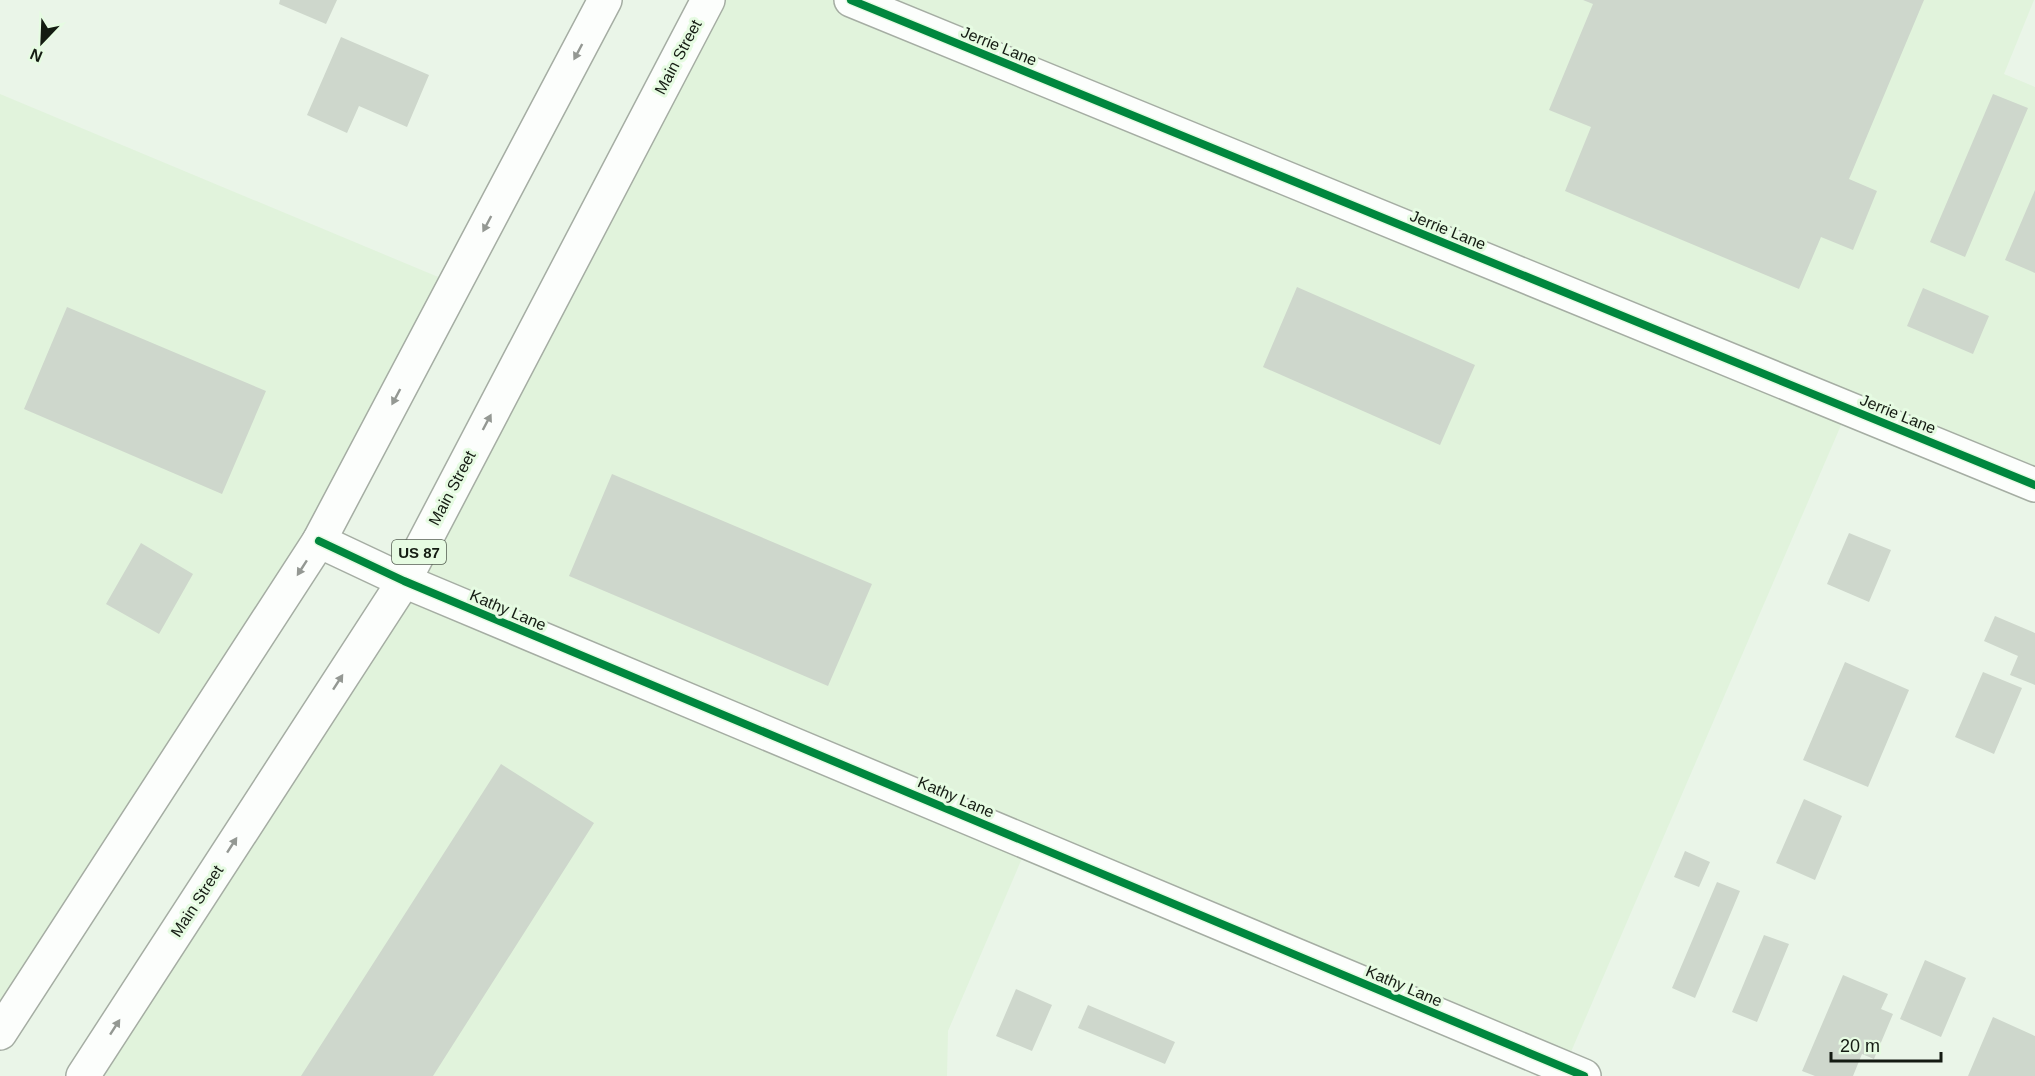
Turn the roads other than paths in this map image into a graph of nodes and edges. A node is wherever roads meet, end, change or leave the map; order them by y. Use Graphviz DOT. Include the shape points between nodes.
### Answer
graph roads {
  1 [pos="605,0"];
  2 [pos="708,0"];
  3 [pos="851,0"];
  4 [pos="2035,484"];
  5 [pos="319,541"];
  6 [pos="404,580"];
  7 [pos="0,1034"];
  8 [pos="83,1076"];
  9 [pos="1584,1076"];
  1 -- 5 [label="street, one-way"];
  6 -- 2 [label="street, Main Street / US 87, one-way"];
  3 -- 4 [label="street, Jerrie Lane"];
  5 -- 6 [label="street, Kathy Lane"];
  5 -- 7 [label="street, one-way"];
  8 -- 6 [label="street, Main Street / US 87, one-way"];
  6 -- 9 [label="street, Kathy Lane"];
}
